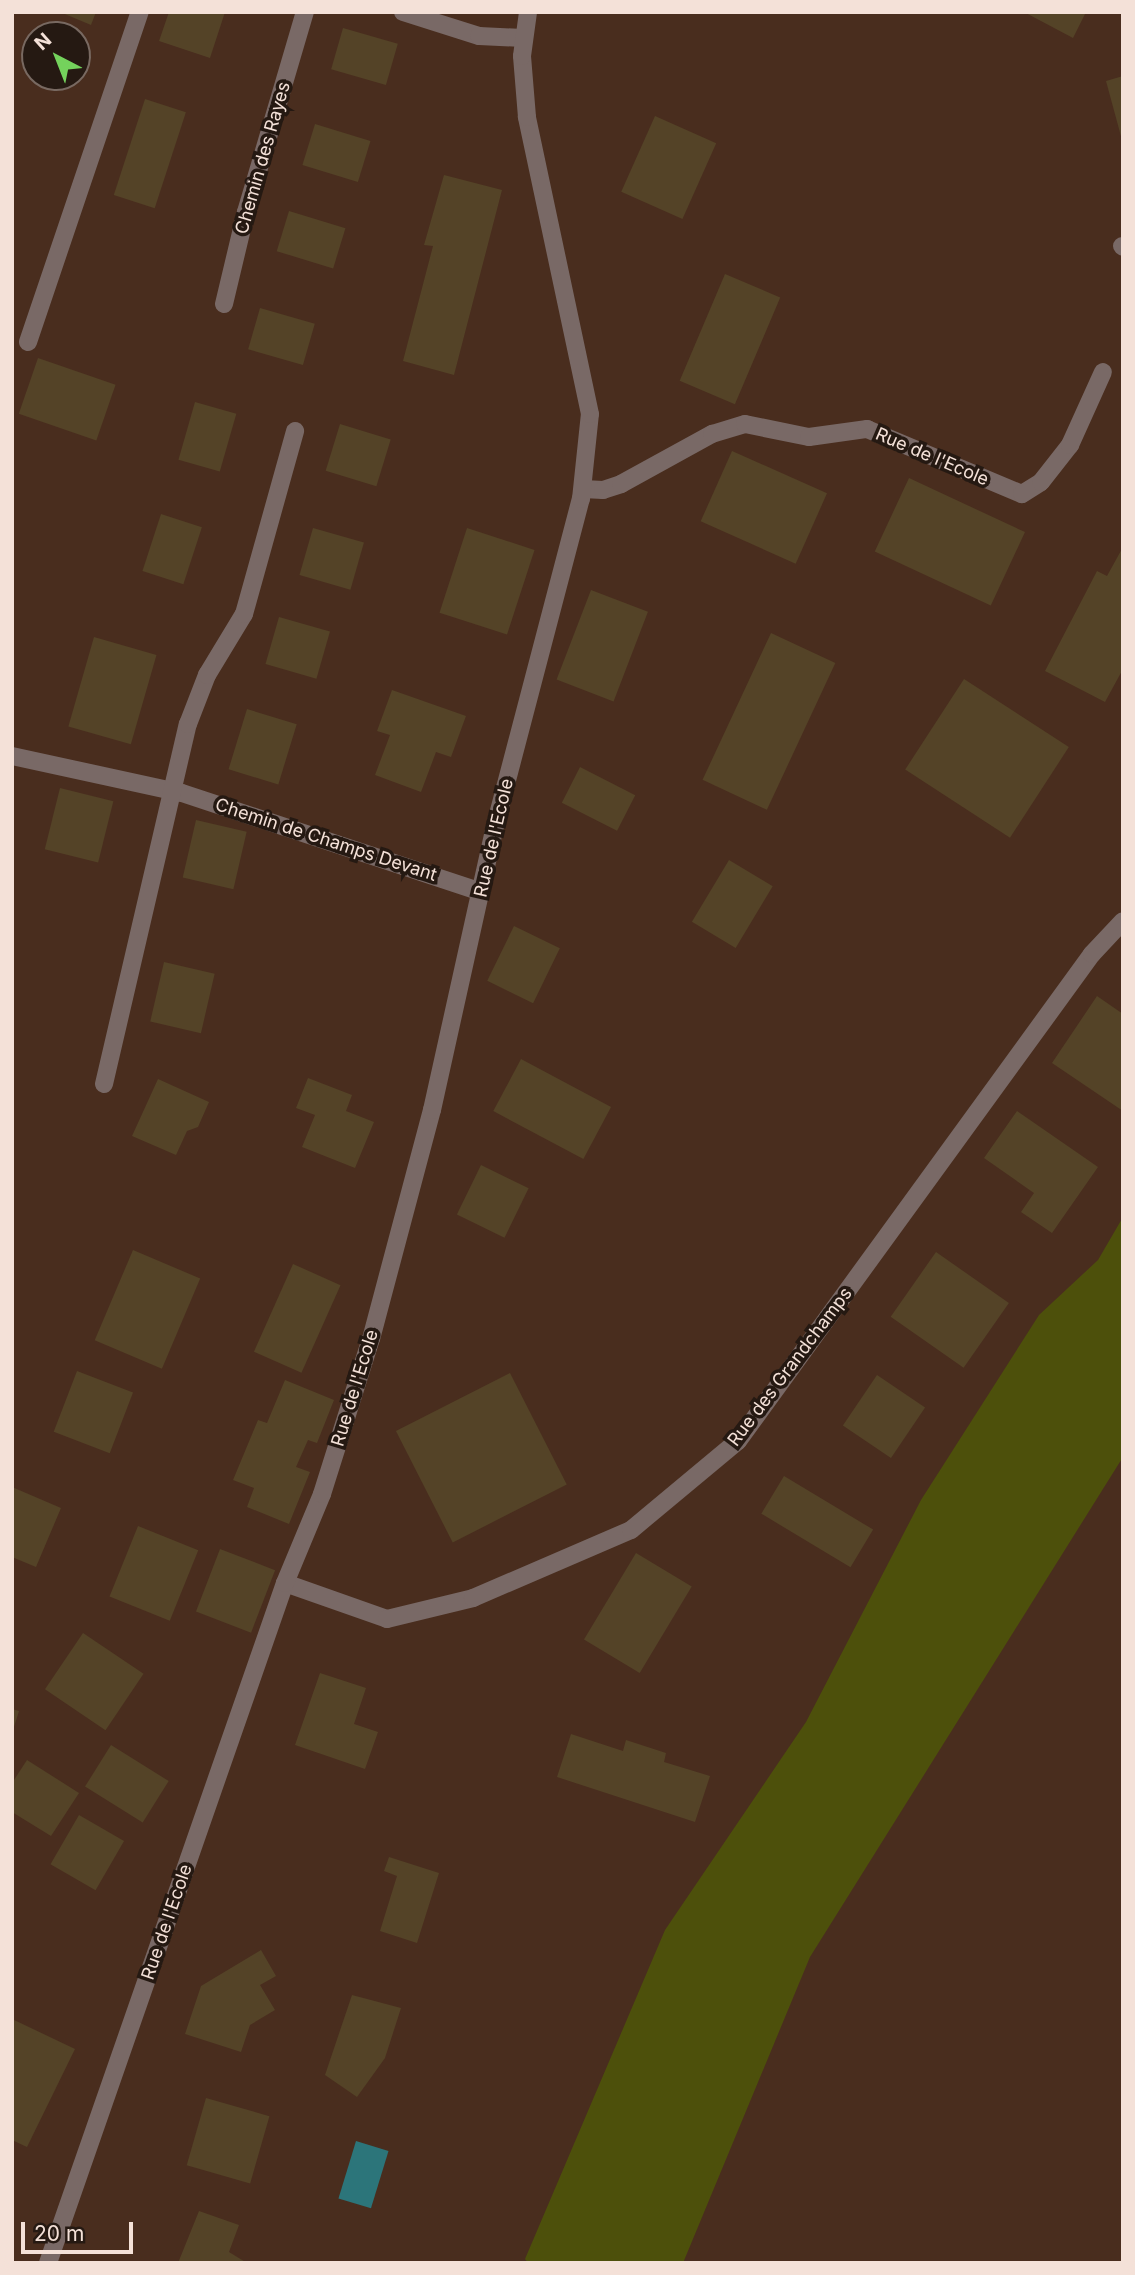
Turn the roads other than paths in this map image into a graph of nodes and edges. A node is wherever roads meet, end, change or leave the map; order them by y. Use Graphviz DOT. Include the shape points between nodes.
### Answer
graph roads {
  1 [pos="140,12"];
  2 [pos="306,12"];
  3 [pos="403,12"];
  4 [pos="528,12"];
  5 [pos="523,38"];
  6 [pos="224,304"];
  7 [pos="28,342"];
  8 [pos="1102,372"];
  9 [pos="295,430"];
  10 [pos="583,489"];
  11 [pos="12,757"];
  12 [pos="170,790"];
  13 [pos="481,892"];
  14 [pos="1123,921"];
  15 [pos="104,1084"];
  16 [pos="285,1583"];
  17 [pos="48,2263"];
  1 -- 7 [label="street"];
  2 -- 6 [label="street, Chemin des Rayes" via="246,212"];
  3 -- 5 [label="street" via="479,36"];
  4 -- 5 [label="street, Rue de l'Ecole"];
  5 -- 10 [label="street, Rue de l'Ecole" via="530,134 588,397 590,448"];
  8 -- 10 [label="street, Rue de l'Ecole" via="1070,445 1041,482 1022,494 867,429 810,437 745,424 712,434 621,484 603,490"];
  9 -- 12 [label="street" via="244,614 195,702"];
  10 -- 13 [label="street, Rue de l'Ecole"];
  11 -- 12 [label="street, Chemin de Champs Devant"];
  12 -- 13 [label="street, Chemin de Champs Devant"];
  12 -- 15 [label="street"];
  13 -- 16 [label="street, Rue de l'Ecole" via="432,1110 371,1339 322,1494"];
  14 -- 16 [label="street, Rue des Grandchamps" via="1092,954 738,1441 631,1530 473,1598 387,1619"];
  16 -- 17 [label="street, Rue de l'Ecole"];
}
